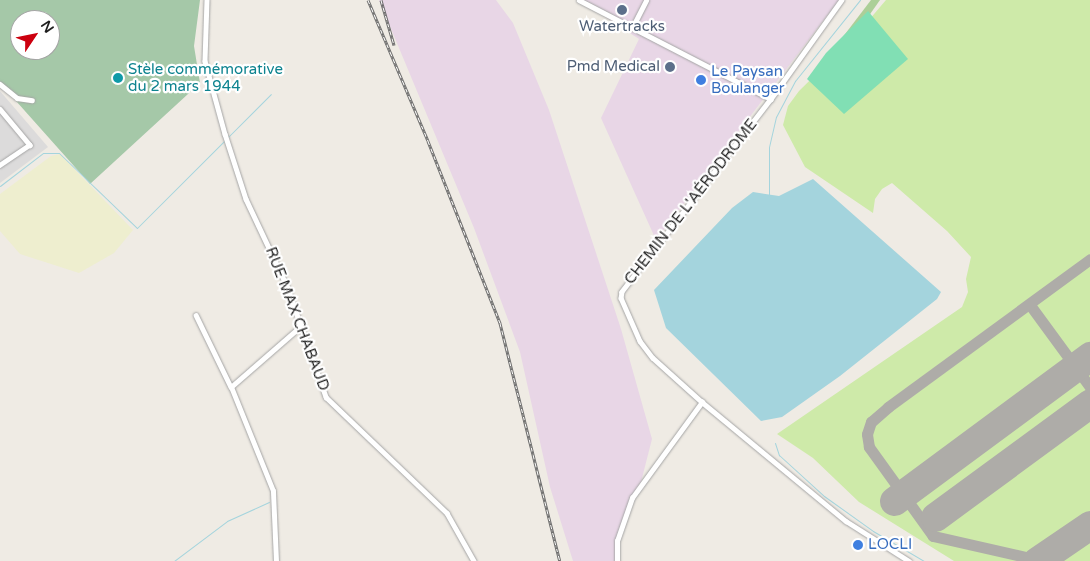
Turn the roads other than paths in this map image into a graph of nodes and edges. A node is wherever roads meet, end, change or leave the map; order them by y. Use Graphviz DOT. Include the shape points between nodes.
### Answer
graph roads {
  1 [pos="207,0"];
  2 [pos="579,0"];
  3 [pos="646,0"];
  4 [pos="842,0"];
  5 [pos="632,28"];
  6 [pos="0,84"];
  7 [pos="771,99"];
  8 [pos="32,100"];
  9 [pos="0,109"];
  10 [pos="0,165"];
  11 [pos="196,315"];
  12 [pos="302,325"];
  13 [pos="231,387"];
  14 [pos="702,402"];
  15 [pos="276,561"];
  16 [pos="474,561"];
  17 [pos="617,561"];
  18 [pos="909,561"];
  1 -- 12 [label="street, RUE MAX CHABAUD" via="205,61 225,135 246,199"];
  2 -- 5 [label="street"];
  3 -- 5 [label="street"];
  4 -- 7 [label="street, CHEMIN DE L'AÉRODROME"];
  5 -- 7 [label="street"];
  6 -- 8 [label="street" via="17,98"];
  7 -- 14 [label="street, CHEMIN DE L'AÉRODROME" via="620,298 640,341 653,358"];
  9 -- 10 [label="street" via="30,145"];
  11 -- 13 [label="street"];
  12 -- 13 [label="street"];
  12 -- 16 [label="street, RUE MAX CHABAUD" via="326,397 446,513"];
  13 -- 15 [label="street" via="273,491"];
  14 -- 17 [label="street" via="632,498 617,540"];
  14 -- 18 [label="street" via="846,521"];
}
